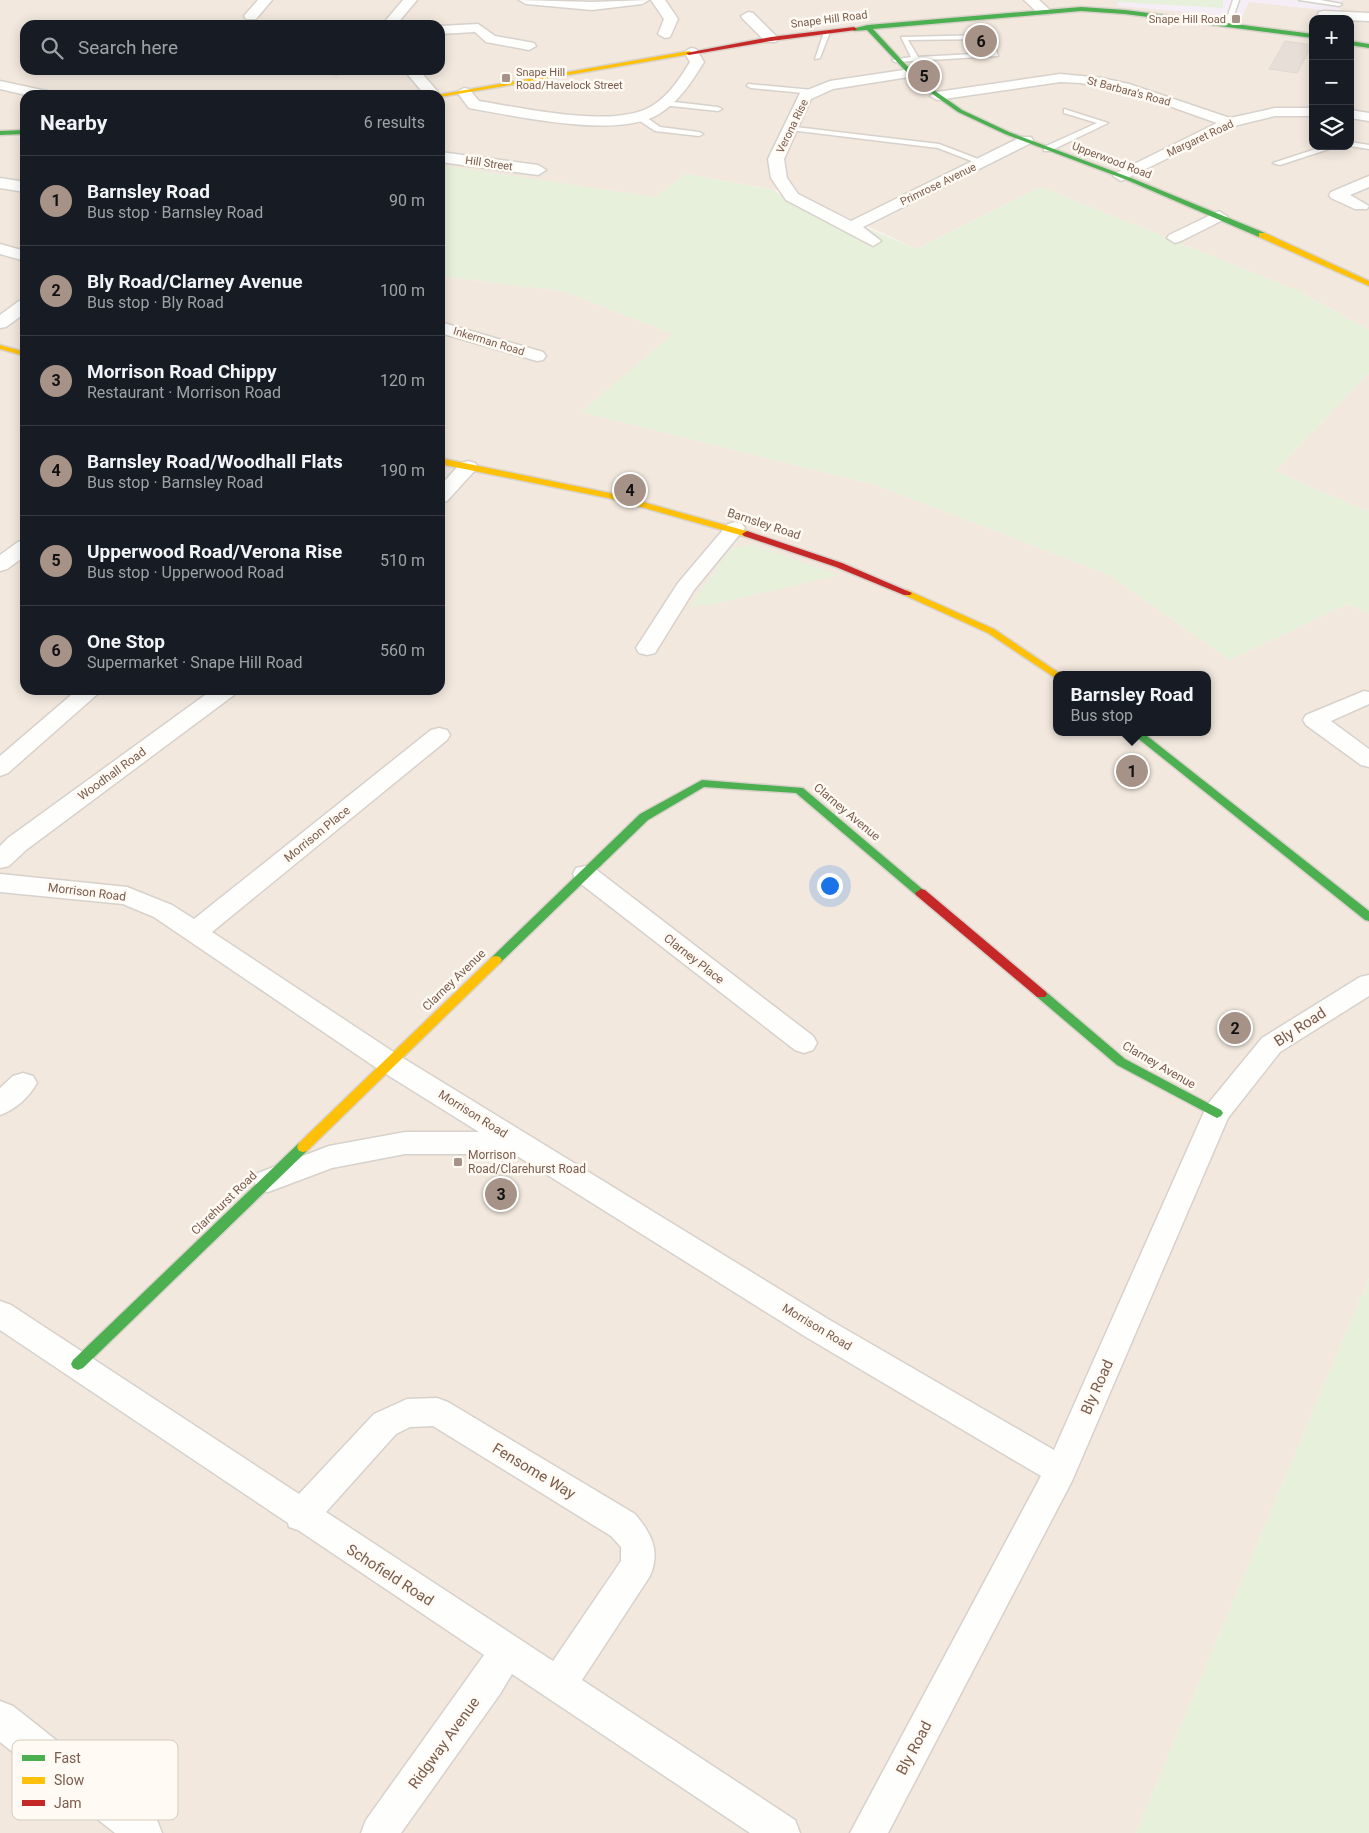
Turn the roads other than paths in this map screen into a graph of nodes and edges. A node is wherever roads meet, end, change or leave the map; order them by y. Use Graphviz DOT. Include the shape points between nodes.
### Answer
graph roads {
  1 [pos="410,0"];
  2 [pos="526,0"];
  3 [pos="637,0"];
  4 [pos="658,0"];
  5 [pos="1030,0"];
  6 [pos="1236,0"];
  7 [pos="1302,0"];
  8 [pos="259,1"];
  9 [pos="1339,4"];
  10 [pos="1044,11"];
  11 [pos="251,16"];
  12 [pos="748,16"];
  13 [pos="1354,16"];
  14 [pos="1369,17"];
  15 [pos="393,20"];
  16 [pos="1228,24"];
  17 [pos="868,27"];
  18 [pos="663,29"];
  19 [pos="445,30"];
  20 [pos="827,32"];
  21 [pos="1309,35"];
  22 [pos="771,39"];
  23 [pos="1354,44"];
  24 [pos="529,46"];
  25 [pos="1369,46"];
  26 [pos="691,52"];
  27 [pos="817,58"];
  28 [pos="913,66"];
  29 [pos="415,75"];
  30 [pos="0,85"];
  31 [pos="751,86"];
  32 [pos="23,90"];
  33 [pos="429,90"];
  34 [pos="464,92"];
  35 [pos="813,92"];
  36 [pos="445,95"];
  37 [pos="937,96"];
  38 [pos="665,102"];
  39 [pos="718,109"];
  40 [pos="1067,111"];
  41 [pos="1309,112"];
  42 [pos="1354,115"];
  43 [pos="640,117"];
  44 [pos="1369,117"];
  45 [pos="1229,123"];
  46 [pos="790,128"];
  47 [pos="20,132"];
  48 [pos="0,133"];
  49 [pos="699,134"];
  50 [pos="1026,140"];
  51 [pos="1354,144"];
  52 [pos="1369,146"];
  53 [pos="1048,149"];
  54 [pos="1321,150"];
  55 [pos="445,158"];
  56 [pos="982,162"];
  57 [pos="1277,163"];
  58 [pos="538,170"];
  59 [pos="1121,176"];
  60 [pos="1369,181"];
  61 [pos="0,182"];
  62 [pos="20,186"];
  63 [pos="1361,206"];
  64 [pos="1220,216"];
  65 [pos="851,227"];
  66 [pos="1175,238"];
  67 [pos="872,241"];
  68 [pos="0,249"];
  69 [pos="20,255"];
  70 [pos="1369,284"];
  71 [pos="20,309"];
  72 [pos="0,324"];
  73 [pos="445,328"];
  74 [pos="0,347"];
  75 [pos="20,353"];
  76 [pos="537,356"];
  77 [pos="445,462"];
  78 [pos="468,467"];
  79 [pos="445,492"];
  80 [pos="735,528"];
  81 [pos="20,550"];
  82 [pos="0,565"];
  83 [pos="646,648"];
  84 [pos="1053,672"];
  85 [pos="85,695"];
  86 [pos="219,695"];
  87 [pos="1364,698"];
  88 [pos="439,735"];
  89 [pos="1140,736"];
  90 [pos="1369,760"];
  91 [pos="0,768"];
  92 [pos="0,860"];
  93 [pos="585,874"];
  94 [pos="0,883"];
  95 [pos="1369,917"];
  96 [pos="196,932"];
  97 [pos="1369,984"];
  98 [pos="804,1043"];
  99 [pos="388,1062"];
  100 [pos="23,1083"];
  101 [pos="0,1104"];
  102 [pos="1217,1113"];
  103 [pos="520,1143"];
  104 [pos="266,1182"];
  105 [pos="0,1314"];
  106 [pos="78,1364"];
  107 [pos="1061,1471"];
  108 [pos="301,1516"];
  109 [pos="506,1651"];
  110 [pos="558,1685"];
  111 [pos="0,1718"];
  112 [pos="28,1740"];
  113 [pos="128,1820"];
  114 [pos="144,1833"];
  115 [pos="379,1833"];
  116 [pos="782,1833"];
  117 [pos="868,1833"];
  1 -- 15 [label="street"];
  2 -- 3 [label="street" via="592,6"];
  4 -- 18 [label="street" via="671,19"];
  5 -- 10 [label="street"];
  6 -- 16 [label="lane"];
  7 -- 9 [label="lane"];
  8 -- 11 [label="street"];
  10 -- 16 [label="street, Snape Hill Road" via="1102,10"];
  10 -- 17 [label="street, Snape Hill Road"];
  12 -- 22 [label="street"];
  13 -- 14 [label="street"];
  16 -- 21 [label="street, Snape Hill Road"];
  17 -- 20 [label="street, Snape Hill Road"];
  17 -- 28 [label="street, Upperwood Road" via="895,60"];
  19 -- 24 [label="street" via="478,28 491,40"];
  20 -- 22 [label="street, Snape Hill Road"];
  20 -- 27 [label="lane"];
  22 -- 26 [label="street, Snape Hill Road"];
  23 -- 25 [label="street"];
  26 -- 34 [label="street, Snape Hill Road"];
  26 -- 38 [label="street" via="697,62 677,92"];
  28 -- 28 [label="lane" via="950,58 996,55 989,37 903,38"];
  28 -- 35 [label="street, Verona Rise"];
  28 -- 37 [label="street, Upperwood Road"];
  29 -- 33 [label="street"];
  30 -- 32 [label="street"];
  31 -- 35 [label="lane"];
  34 -- 36 [label="street, Snape Hill Road"];
  34 -- 43 [label="street" via="474,105 525,113 589,120"];
  35 -- 46 [label="street, Verona Rise" via="804,96"];
  37 -- 45 [label="street, St Barbara's Road" via="1077,78 1176,103"];
  37 -- 50 [label="street, Upperwood Road" via="990,126"];
  38 -- 39 [label="lane"];
  38 -- 43 [label="street" via="650,114"];
  40 -- 53 [label="lane" via="1104,123"];
  41 -- 45 [label="street, Margaret Road" via="1275,112"];
  42 -- 44 [label="street"];
  43 -- 49 [label="lane" via="658,129"];
  45 -- 59 [label="street, Margaret Road"];
  46 -- 56 [label="lane" via="939,146"];
  46 -- 65 [label="street, Verona Rise" via="776,158 779,178 792,197"];
  47 -- 48 [label="street"];
  50 -- 53 [label="street, Upperwood Road"];
  50 -- 56 [label="street, Primrose Avenue"];
  51 -- 52 [label="lane"];
  53 -- 59 [label="street, Upperwood Road"];
  54 -- 57 [label="lane"];
  55 -- 58 [label="street, Hill Street"];
  56 -- 65 [label="street, Primrose Avenue"];
  59 -- 64 [label="street, Upperwood Road"];
  60 -- 63 [label="street" via="1337,195"];
  61 -- 62 [label="street"];
  64 -- 66 [label="street"];
  64 -- 70 [label="street, Upperwood Road"];
  65 -- 67 [label="street, Verona Rise"];
  68 -- 69 [label="street"];
  71 -- 72 [label="street"];
  73 -- 76 [label="street, Inkerman Road"];
  74 -- 75 [label="street"];
  77 -- 78 [label="street, Barnsley Road"];
  78 -- 79 [label="street"];
  78 -- 80 [label="street, Barnsley Road" via="619,498"];
  80 -- 83 [label="street" via="685,587"];
  80 -- 84 [label="street, Barnsley Road" via="862,573 970,621"];
  81 -- 82 [label="street"];
  85 -- 91 [label="street"];
  86 -- 92 [label="street, Woodhall Road" via="17,844"];
  87 -- 90 [label="street" via="1314,720"];
  88 -- 96 [label="street, Morrison Place"];
  89 -- 95 [label="street"];
  93 -- 98 [label="street, Clarney Place"];
  93 -- 99 [label="street, Clarney Avenue"];
  93 -- 102 [label="street, Clarney Avenue" via="644,817 702,783 799,790 1121,1062"];
  94 -- 96 [label="street, Morrison Road" via="127,896 163,911"];
  96 -- 99 [label="street, Morrison Road"];
  97 -- 102 [label="street, Bly Road" via="1271,1044"];
  99 -- 103 [label="street, Morrison Road"];
  99 -- 104 [label="street, Clarehurst Road"];
  100 -- 101 [label="street"];
  102 -- 107 [label="street, Bly Road"];
  103 -- 104 [label="street" via="405,1143 330,1157"];
  103 -- 107 [label="street, Morrison Road" via="818,1328"];
  104 -- 106 [label="street, Clarehurst Road"];
  105 -- 106 [label="street, Schofield Road"];
  106 -- 108 [label="street, Schofield Road"];
  107 -- 117 [label="street, Bly Road"];
  108 -- 109 [label="street, Schofield Road"];
  108 -- 110 [label="street, Fensome Way" via="385,1424 406,1413 437,1412 623,1525 636,1542 638,1565"];
  109 -- 110 [label="street, Schofield Road"];
  109 -- 115 [label="street, Ridgway Avenue" via="488,1682"];
  110 -- 116 [label="street, Schofield Road"];
  111 -- 112 [label="street"];
  113 -- 114 [label="street"];
}
